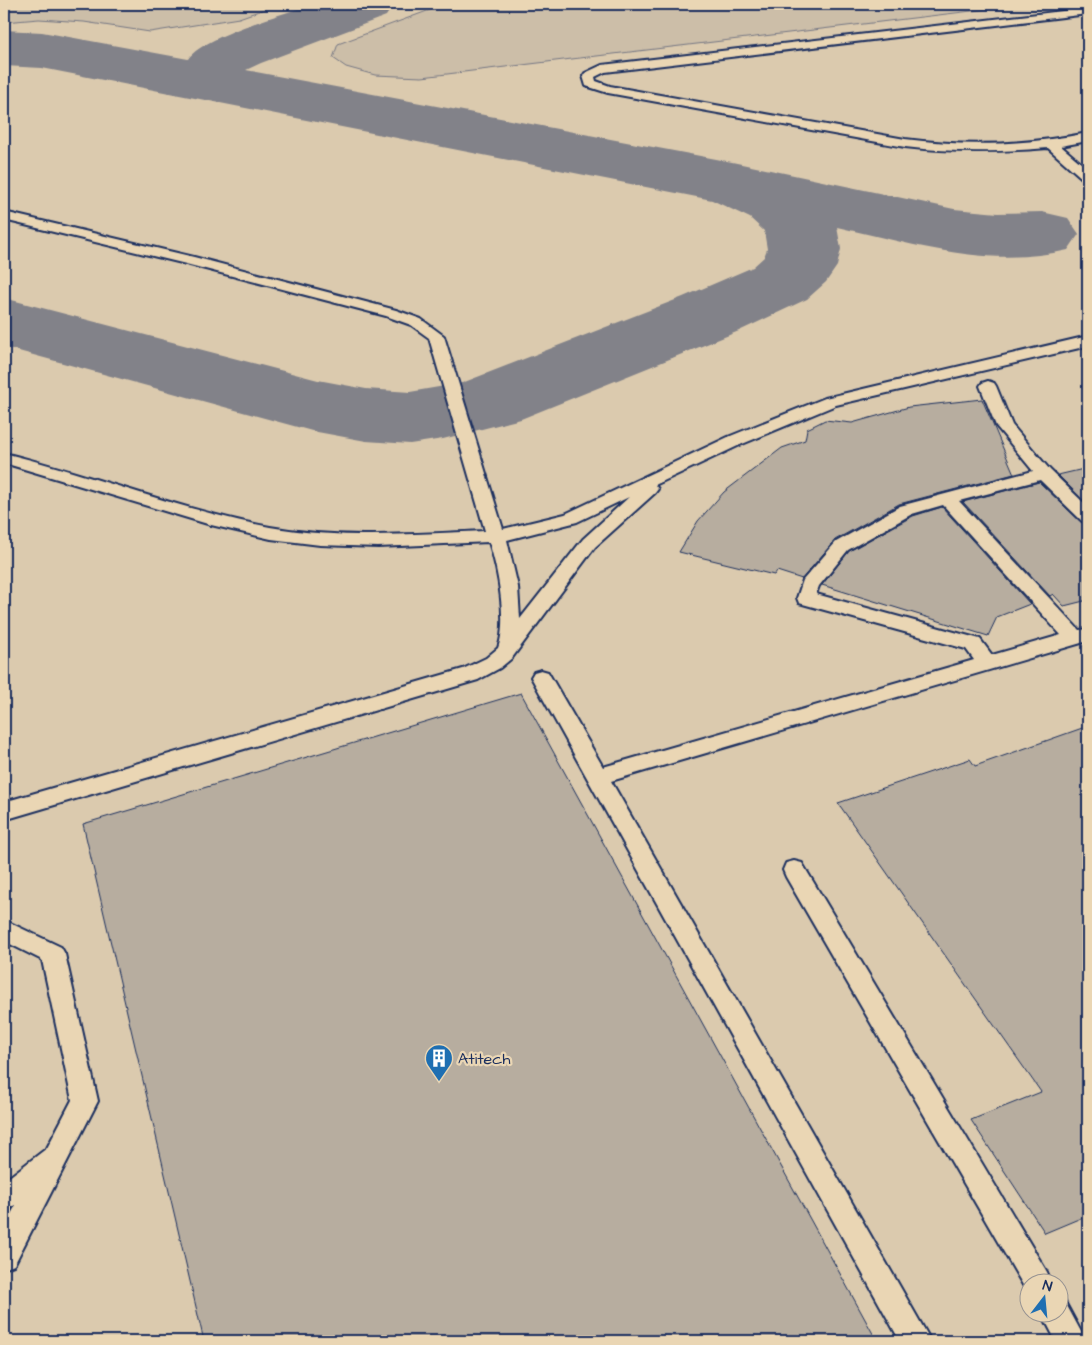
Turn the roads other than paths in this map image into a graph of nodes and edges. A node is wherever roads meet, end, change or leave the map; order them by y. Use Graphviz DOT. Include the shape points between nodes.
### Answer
graph roads {
  1 [pos="1088,11"];
  2 [pos="1088,137"];
  3 [pos="1051,144"];
  4 [pos="1088,176"];
  5 [pos="4,216"];
  6 [pos="1088,341"];
  7 [pos="988,386"];
  8 [pos="4,458"];
  9 [pos="1044,474"];
  10 [pos="664,476"];
  11 [pos="946,498"];
  12 [pos="1088,517"];
  13 [pos="498,536"];
  14 [pos="1082,636"];
  15 [pos="508,649"];
  16 [pos="988,663"];
  17 [pos="541,677"];
  18 [pos="598,777"];
  19 [pos="4,811"];
  20 [pos="794,870"];
  21 [pos="4,930"];
  22 [pos="56,1157"];
  23 [pos="4,1196"];
  24 [pos="4,1255"];
  25 [pos="1031,1272"];
  26 [pos="1061,1322"];
  27 [pos="916,1341"];
  28 [pos="1072,1341"];
  1 -- 3 [label="lane" via="602,70 589,76 590,84 608,89 905,143 966,149"];
  2 -- 3 [label="lane"];
  3 -- 4 [label="lane"];
  5 -- 13 [label="lane" via="189,260 416,322 436,336 488,514"];
  6 -- 10 [label="lane" via="831,401"];
  7 -- 9 [label="lane" via="1004,426"];
  8 -- 13 [label="lane" via="216,521 271,533 378,541"];
  9 -- 11 [label="lane"];
  9 -- 12 [label="lane"];
  10 -- 13 [label="lane" via="571,518"];
  10 -- 15 [label="lane" via="589,543"];
  11 -- 14 [label="lane"];
  11 -- 16 [label="lane" via="906,510 842,546 810,584 806,598 973,644"];
  13 -- 15 [label="lane" via="508,577 512,613"];
  14 -- 16 [label="lane"];
  15 -- 19 [label="lane" via="491,666 457,680"];
  16 -- 18 [label="lane"];
  17 -- 18 [label="lane"];
  18 -- 27 [label="lane"];
  20 -- 25 [label="lane"];
  21 -- 22 [label="lane" via="53,954 85,1101"];
  22 -- 23 [label="lane"];
  22 -- 24 [label="lane"];
  26 -- 28 [label="lane"];
}
